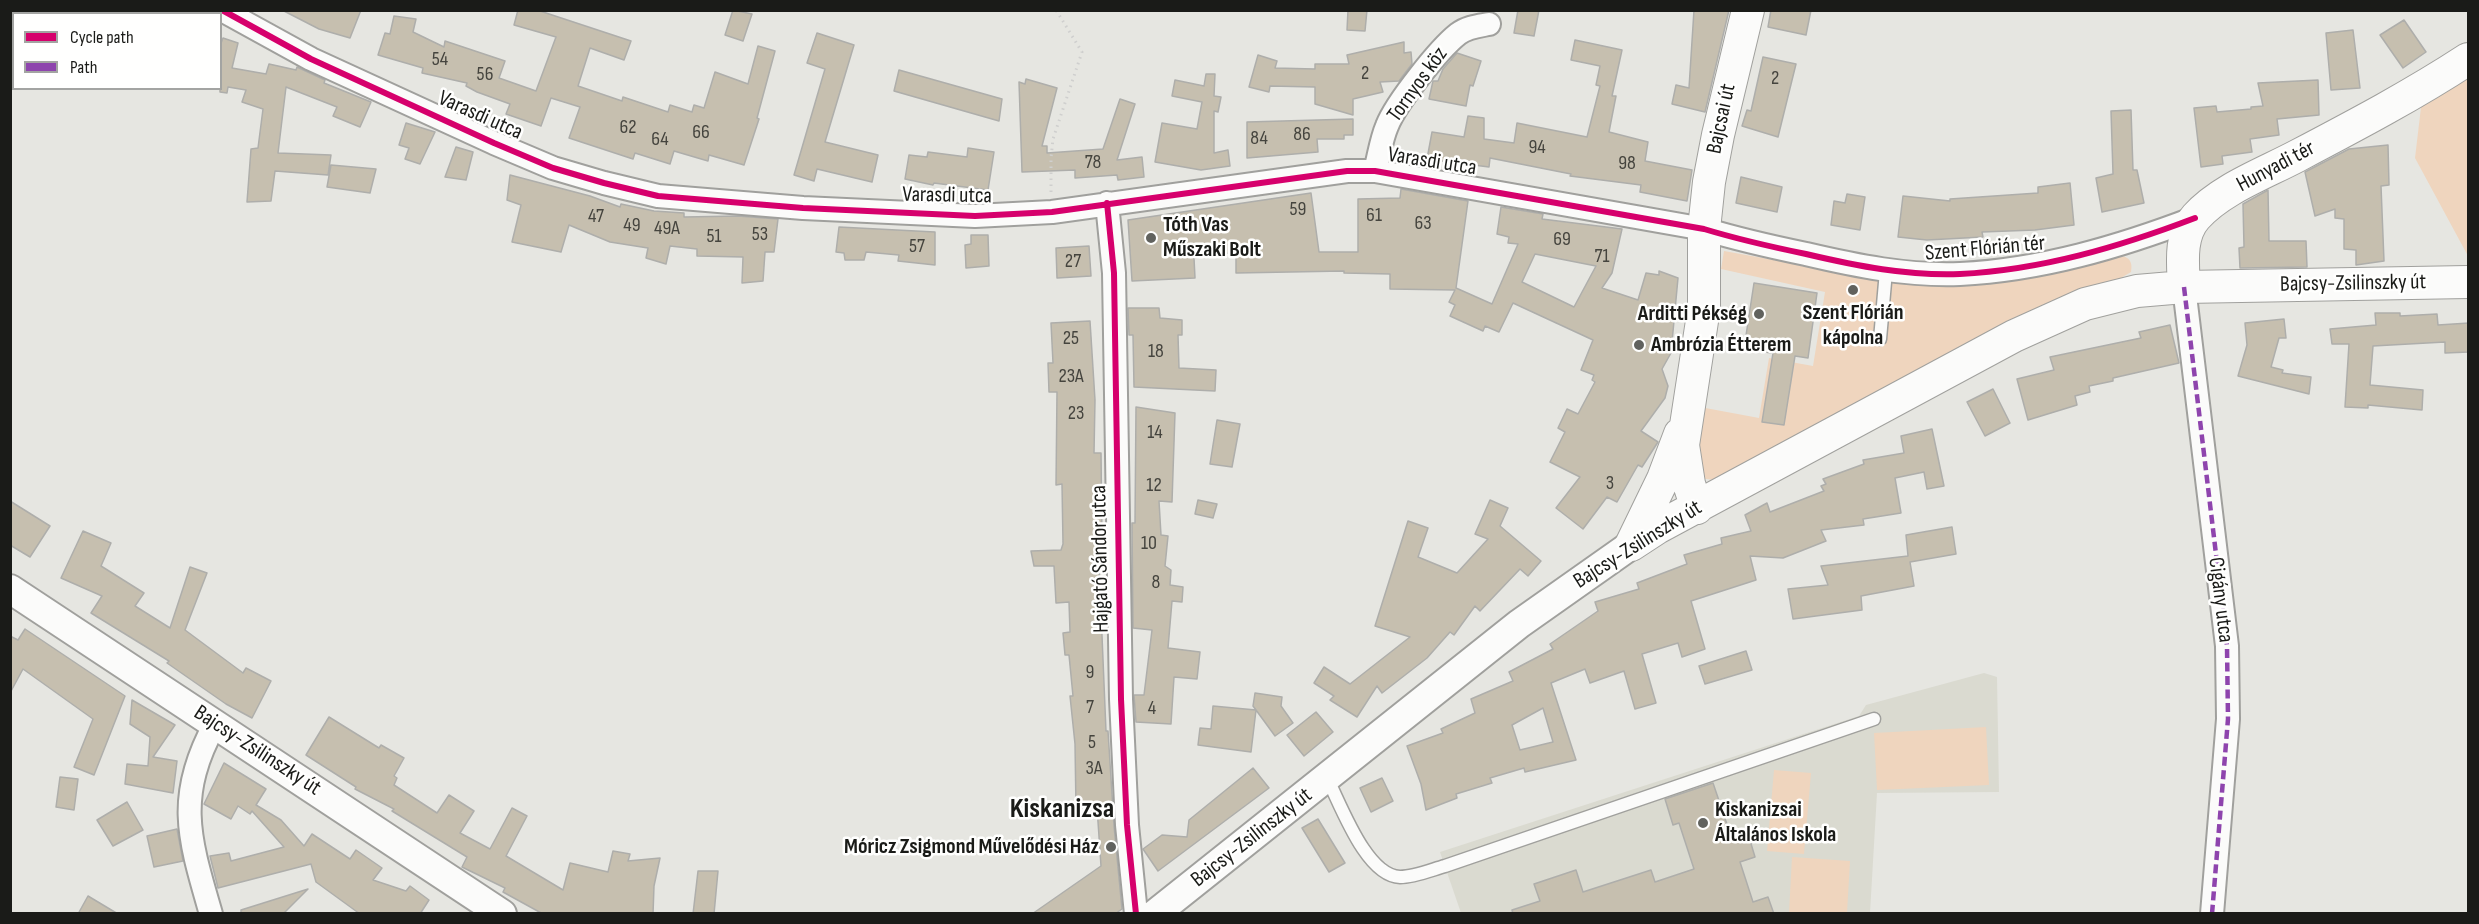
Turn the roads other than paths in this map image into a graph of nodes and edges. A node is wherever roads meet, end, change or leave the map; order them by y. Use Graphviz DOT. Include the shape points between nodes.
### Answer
graph roads {
  1 [pos="222,10"];
  2 [pos="1749,10"];
  3 [pos="1489,24"];
  4 [pos="2469,59"];
  5 [pos="1375,171"];
  6 [pos="1107,203"];
  7 [pos="2195,218"];
  8 [pos="1704,230"];
  9 [pos="1886,271"];
  10 [pos="2469,282"];
  11 [pos="2184,287"];
  12 [pos="1880,339"];
  13 [pos="1685,420"];
  14 [pos="1696,508"];
  15 [pos="1631,545"];
  16 [pos="10,589"];
  17 [pos="1874,719"];
  18 [pos="215,724"];
  19 [pos="1328,778"];
  20 [pos="211,914"];
  21 [pos="502,914"];
  22 [pos="1136,914"];
  23 [pos="1155,914"];
  24 [pos="2212,914"];
  1 -- 6 [label="street, Varasdi utca" via="311,59 494,143 553,168 624,188 693,200 975,216 1052,212"];
  2 -- 8 [label="main road, Bajcsai út" via="1716,147"];
  3 -- 5 [label="street, Tornyos köz" via="1460,33 1402,100 1387,125"];
  4 -- 7 [label="main road, Hunyadi tér" via="2385,110 2234,190"];
  5 -- 6 [label="street, Varasdi utca" via="1347,171"];
  5 -- 8 [label="street, Varasdi utca"];
  6 -- 22 [label="street, Hajgató Sándor utca" via="1114,273 1122,710"];
  7 -- 9 [label="street, Szent Flórián tér" via="2125,244 2039,265 1959,274"];
  7 -- 11 [label="main road" via="2183,251"];
  8 -- 9 [label="street, Szent Flórián tér"];
  8 -- 13 [label="main road" via="1704,308"];
  9 -- 12 [label="lane"];
  10 -- 11 [label="main road, Bajcsy-Zsilinszky út"];
  11 -- 14 [label="main road, Bajcsy-Zsilinszky út" via="2106,297 2065,312"];
  11 -- 24 [label="street, Cigány utca" via="2227,646 2228,719"];
  13 -- 14 [label="main road" via="1684,462"];
  13 -- 15 [label="main road" via="1663,479"];
  14 -- 15 [label="main road, Bajcsy-Zsilinszky út"];
  15 -- 19 [label="street, Bajcsy-Zsilinszky út" via="1519,624"];
  16 -- 18 [label="street, Bajcsy-Zsilinszky út"];
  17 -- 19 [label="lane" via="1407,876 1392,876 1370,859"];
  18 -- 20 [label="street" via="198,759 189,800 191,838"];
  18 -- 21 [label="street, Bajcsy-Zsilinszky út"];
  19 -- 23 [label="street, Bajcsy-Zsilinszky út"];
}
